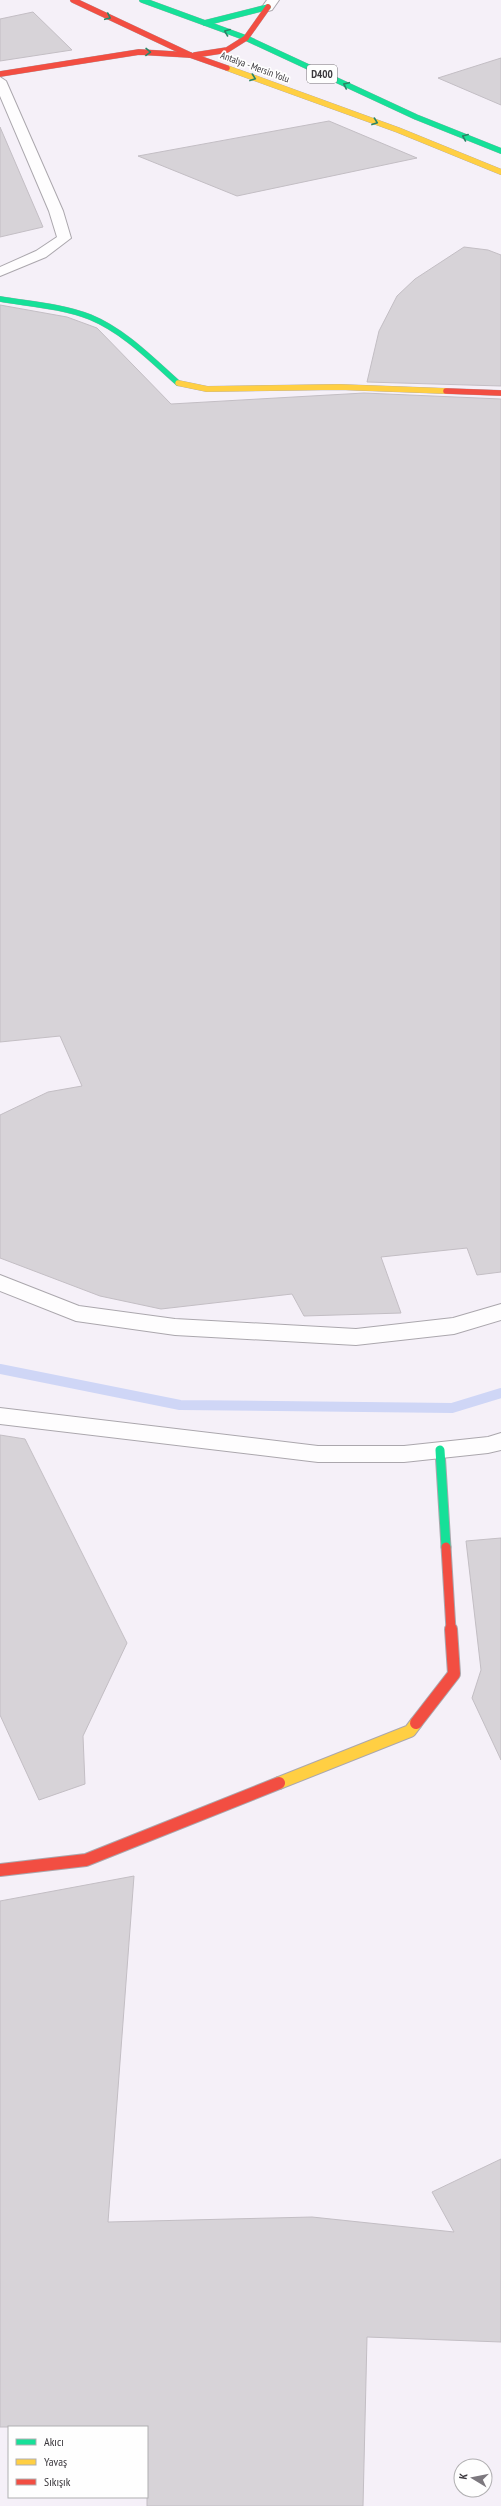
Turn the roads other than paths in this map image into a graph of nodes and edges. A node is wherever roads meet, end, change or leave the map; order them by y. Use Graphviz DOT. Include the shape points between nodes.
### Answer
graph roads {
  1 [pos="73,0"];
  2 [pos="142,0"];
  3 [pos="270,4"];
  4 [pos="205,23"];
  5 [pos="178,25"];
  6 [pos="160,31"];
  7 [pos="151,37"];
  8 [pos="246,38"];
  9 [pos="109,55"];
  10 [pos="190,55"];
  11 [pos="0,74"];
  12 [pos="0,81"];
  13 [pos="501,151"];
  14 [pos="501,172"];
  15 [pos="0,272"];
  16 [pos="0,299"];
  17 [pos="501,393"];
  18 [pos="0,1284"];
  19 [pos="501,1312"];
  20 [pos="0,1416"];
  21 [pos="501,1441"];
  22 [pos="440,1450"];
  23 [pos="0,1870"];
  1 -- 7 [label="main road, Antalya - Mersin Yolu / D400, one-way"];
  2 -- 4 [label="main road, Antalya - Mersin Yolu / D400"];
  3 -- 4 [label="main road"];
  3 -- 8 [label="main road"];
  4 -- 5 [label="main road"];
  8 -- 4 [label="main road, Antalya - Mersin Yolu / D400, one-way"];
  6 -- 7 [label="main road"];
  7 -- 9 [label="main road"];
  7 -- 10 [label="main road, Antalya - Mersin Yolu / D400"];
  8 -- 10 [label="main road" via="226,50"];
  13 -- 8 [label="main road, Antalya - Mersin Yolu / D400, one-way" via="416,117"];
  9 -- 10 [label="main road, one-way" via="139,52"];
  9 -- 11 [label="main road"];
  10 -- 14 [label="main road, Antalya - Mersin Yolu / D400, one-way" via="398,130"];
  12 -- 15 [label="street" via="56,211 64,238 41,254"];
  16 -- 17 [label="main road" via="58,308 90,317 115,331 179,384 207,389 338,388"];
  18 -- 19 [label="street" via="76,1313 183,1327 356,1337 454,1326"];
  20 -- 22 [label="street" via="318,1454 404,1454"];
  21 -- 22 [label="street"];
  22 -- 23 [label="main road" via="454,1674 410,1731 86,1860"];
}
